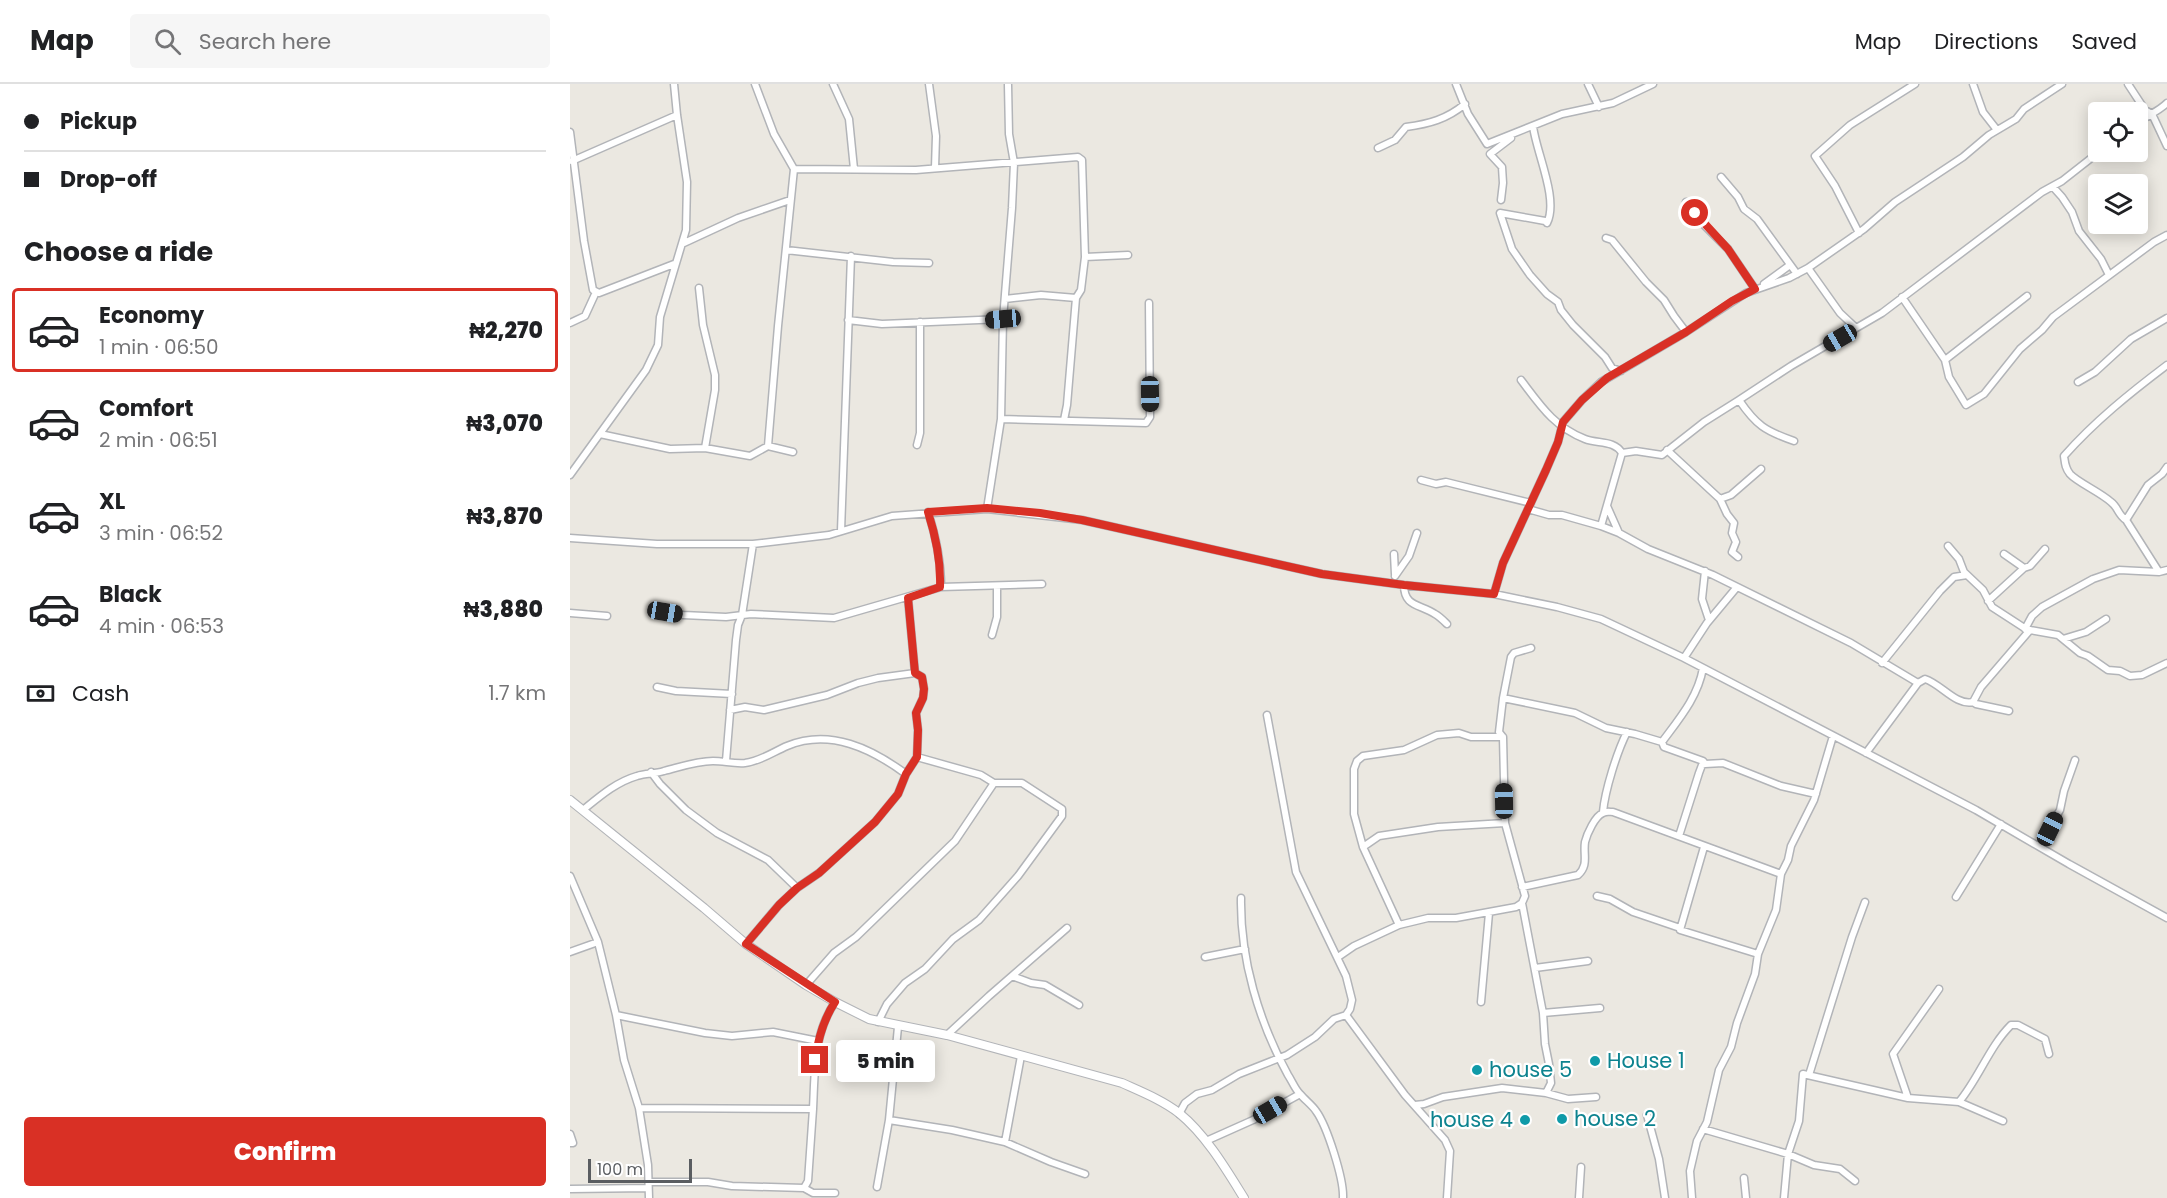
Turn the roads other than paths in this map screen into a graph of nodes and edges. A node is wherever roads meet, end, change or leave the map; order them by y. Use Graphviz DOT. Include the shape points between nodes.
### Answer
graph roads {
  1 [pos="675,84"];
  2 [pos="755,84"];
  3 [pos="833,84"];
  4 [pos="929,84"];
  5 [pos="1456,84"];
  6 [pos="1588,84"];
  7 [pos="1653,84"];
  8 [pos="1915,84"];
  9 [pos="1973,84"];
  10 [pos="2062,84"];
  11 [pos="2128,84"];
  12 [pos="1008,85"];
  13 [pos="2167,103"];
  14 [pos="1465,104"];
  15 [pos="1599,107"];
  16 [pos="2152,114"];
  17 [pos="677,115"];
  18 [pos="2148,117"];
  19 [pos="1530,127"];
  20 [pos="1997,129"];
  21 [pos="570,132"];
  22 [pos="2167,146"];
  23 [pos="1378,148"];
  24 [pos="2088,160"];
  25 [pos="572,161"];
  26 [pos="1014,163"];
  27 [pos="935,168"];
  28 [pos="794,169"];
  29 [pos="854,170"];
  30 [pos="1721,177"];
  31 [pos="2053,187"];
  32 [pos="790,200"];
  33 [pos="1501,200"];
  34 [pos="1686,202"];
  35 [pos="1859,233"];
  36 [pos="2167,235"];
  37 [pos="1606,238"];
  38 [pos="684,243"];
  39 [pos="786,250"];
  40 [pos="1128,255"];
  41 [pos="851,256"];
  42 [pos="1085,257"];
  43 [pos="929,263"];
  44 [pos="674,264"];
  45 [pos="1790,265"];
  46 [pos="1808,268"];
  47 [pos="1797,274"];
  48 [pos="2109,275"];
  49 [pos="699,288"];
  50 [pos="1758,288"];
  51 [pos="596,292"];
  52 [pos="2027,296"];
  53 [pos="1902,297"];
  54 [pos="1076,298"];
  55 [pos="1005,299"];
  56 [pos="1149,303"];
  57 [pos="2167,318"];
  58 [pos="1003,319"];
  59 [pos="848,320"];
  60 [pos="920,322"];
  61 [pos="570,323"];
  62 [pos="1856,328"];
  63 [pos="1686,332"];
  64 [pos="1945,360"];
  65 [pos="2167,365"];
  66 [pos="1612,368"];
  67 [pos="1621,371"];
  68 [pos="1607,378"];
  69 [pos="1521,380"];
  70 [pos="2078,382"];
  71 [pos="1739,400"];
  72 [pos="1001,418"];
  73 [pos="1064,420"];
  74 [pos="1562,428"];
  75 [pos="600,434"];
  76 [pos="1794,441"];
  77 [pos="917,445"];
  78 [pos="768,446"];
  79 [pos="705,448"];
  80 [pos="1667,450"];
  81 [pos="793,452"];
  82 [pos="1622,453"];
  83 [pos="2167,467"];
  84 [pos="1761,470"];
  85 [pos="570,475"];
  86 [pos="1421,480"];
  87 [pos="1720,499"];
  88 [pos="1530,506"];
  89 [pos="1607,506"];
  90 [pos="987,508"];
  91 [pos="928,512"];
  92 [pos="2126,520"];
  93 [pos="1601,526"];
  94 [pos="841,531"];
  95 [pos="1417,533"];
  96 [pos="1619,533"];
  97 [pos="570,538"];
  98 [pos="753,544"];
  99 [pos="1948,546"];
  100 [pos="2045,549"];
  101 [pos="1394,554"];
  102 [pos="2004,554"];
  103 [pos="1738,557"];
  104 [pos="2024,568"];
  105 [pos="2167,570"];
  106 [pos="1705,571"];
  107 [pos="2159,572"];
  108 [pos="1967,575"];
  109 [pos="1395,580"];
  110 [pos="1042,584"];
  111 [pos="1404,585"];
  112 [pos="940,587"];
  113 [pos="997,587"];
  114 [pos="1737,587"];
  115 [pos="1494,594"];
  116 [pos="908,598"];
  117 [pos="1988,601"];
  118 [pos="665,612"];
  119 [pos="570,613"];
  120 [pos="607,615"];
  121 [pos="742,615"];
  122 [pos="1709,620"];
  123 [pos="2106,620"];
  124 [pos="1447,624"];
  125 [pos="2027,630"];
  126 [pos="992,634"];
  127 [pos="2063,639"];
  128 [pos="1531,648"];
  129 [pos="1684,658"];
  130 [pos="1882,663"];
  131 [pos="2167,663"];
  132 [pos="1703,668"];
  133 [pos="915,673"];
  134 [pos="1918,682"];
  135 [pos="657,687"];
  136 [pos="732,694"];
  137 [pos="1503,698"];
  138 [pos="1973,702"];
  139 [pos="730,710"];
  140 [pos="2009,711"];
  141 [pos="1267,715"];
  142 [pos="1627,732"];
  143 [pos="1833,736"];
  144 [pos="1503,737"];
  145 [pos="1662,742"];
  146 [pos="1866,753"];
  147 [pos="917,757"];
  148 [pos="2075,760"];
  149 [pos="726,761"];
  150 [pos="1705,764"];
  151 [pos="651,772"];
  152 [pos="906,774"];
  153 [pos="994,783"];
  154 [pos="1816,794"];
  155 [pos="570,800"];
  156 [pos="583,810"];
  157 [pos="1604,812"];
  158 [pos="1505,823"];
  159 [pos="2001,824"];
  160 [pos="1679,836"];
  161 [pos="2039,846"];
  162 [pos="1363,847"];
  163 [pos="1704,847"];
  164 [pos="1781,874"];
  165 [pos="570,876"];
  166 [pos="1522,887"];
  167 [pos="797,888"];
  168 [pos="1597,896"];
  169 [pos="1956,897"];
  170 [pos="1242,898"];
  171 [pos="1865,902"];
  172 [pos="1522,903"];
  173 [pos="1489,914"];
  174 [pos="2167,918"];
  175 [pos="1399,925"];
  176 [pos="1680,927"];
  177 [pos="1067,928"];
  178 [pos="598,942"];
  179 [pos="746,944"];
  180 [pos="1245,949"];
  181 [pos="570,952"];
  182 [pos="1758,954"];
  183 [pos="1205,957"];
  184 [pos="1338,957"];
  185 [pos="1588,961"];
  186 [pos="1535,968"];
  187 [pos="1012,976"];
  188 [pos="806,985"];
  189 [pos="1939,989"];
  190 [pos="835,1002"];
  191 [pos="1481,1002"];
  192 [pos="1079,1005"];
  193 [pos="1600,1008"];
  194 [pos="1543,1013"];
  195 [pos="616,1015"];
  196 [pos="1346,1015"];
  197 [pos="878,1022"];
  198 [pos="898,1027"];
  199 [pos="947,1035"];
  200 [pos="818,1041"];
  201 [pos="2049,1054"];
  202 [pos="1021,1056"];
  203 [pos="1280,1058"];
  204 [pos="1809,1075"];
  205 [pos="1546,1093"];
  206 [pos="1300,1094"];
  207 [pos="1596,1097"];
  208 [pos="1908,1098"];
  209 [pos="1959,1102"];
  210 [pos="1415,1105"];
  211 [pos="639,1108"];
  212 [pos="813,1109"];
  213 [pos="1179,1114"];
  214 [pos="1647,1115"];
  215 [pos="889,1120"];
  216 [pos="2002,1121"];
  217 [pos="1703,1129"];
  218 [pos="570,1134"];
  219 [pos="1206,1141"];
  220 [pos="1005,1142"];
  221 [pos="570,1143"];
  222 [pos="1788,1154"];
  223 [pos="1581,1167"];
  224 [pos="1085,1174"];
  225 [pos="1744,1178"];
  226 [pos="1855,1181"];
  227 [pos="649,1185"];
  228 [pos="877,1187"];
  229 [pos="804,1188"];
  230 [pos="570,1189"];
  231 [pos="835,1194"];
  232 [pos="649,1198"];
  233 [pos="1244,1198"];
  234 [pos="1343,1198"];
  235 [pos="1447,1198"];
  236 [pos="1579,1198"];
  237 [pos="1665,1198"];
  238 [pos="1692,1198"];
  239 [pos="1746,1198"];
  240 [pos="1784,1198"];
  1 -- 17 [label="street"];
  2 -- 28 [label="street" via="774,134"];
  3 -- 29 [label="street" via="849,119"];
  4 -- 27 [label="street" via="936,136"];
  5 -- 14 [label="street"];
  6 -- 15 [label="street"];
  7 -- 15 [label="street"];
  8 -- 35 [label="street" via="1850,125 1815,156"];
  9 -- 20 [label="street" via="1983,112"];
  10 -- 20 [label="street"];
  11 -- 16 [label="street"];
  12 -- 26 [label="street"];
  13 -- 16 [label="street"];
  14 -- 19 [label="street" via="1487,144"];
  14 -- 23 [label="street" via="1451,115 1428,124 1406,127 1395,140"];
  15 -- 19 [label="street" via="1562,114"];
  16 -- 18 [label="street"];
  16 -- 22 [label="street"];
  17 -- 25 [label="street"];
  17 -- 38 [label="street" via="688,195"];
  19 -- 33 [label="street" via="1490,154 1502,167"];
  19 -- 66 [label="street" via="1550,197 1550,217 1547,223 1500,213 1508,239 1530,275 1558,302"];
  20 -- 35 [label="street" via="1963,158 1895,202"];
  21 -- 25 [label="street"];
  24 -- 31 [label="street"];
  25 -- 51 [label="street"];
  26 -- 27 [label="street"];
  26 -- 42 [label="street" via="1078,157 1082,160"];
  26 -- 55 [label="street"];
  27 -- 29 [label="street"];
  28 -- 29 [label="street"];
  28 -- 32 [label="street"];
  30 -- 45 [label="street"];
  31 -- 48 [label="street"];
  31 -- 53 [label="street"];
  32 -- 38 [label="street"];
  32 -- 39 [label="street"];
  34 -- 50 [label="street"];
  35 -- 46 [label="street"];
  36 -- 48 [label="street"];
  37 -- 63 [label="street" via="1612,240 1664,300"];
  38 -- 44 [label="street"];
  39 -- 41 [label="street"];
  39 -- 78 [label="street"];
  40 -- 42 [label="street"];
  41 -- 43 [label="street"];
  41 -- 59 [label="street"];
  42 -- 54 [label="street" via="1081,290"];
  44 -- 51 [label="street"];
  44 -- 75 [label="street" via="656,350"];
  45 -- 47 [label="street"];
  45 -- 50 [label="street"];
  46 -- 47 [label="street"];
  46 -- 62 [label="street" via="1840,313"];
  47 -- 50 [label="street"];
  48 -- 64 [label="street" via="2052,317 1984,394 1966,405 1949,377"];
  49 -- 79 [label="street" via="715,375"];
  50 -- 63 [label="street"];
  51 -- 61 [label="street" via="585,316"];
  52 -- 64 [label="street"];
  53 -- 62 [label="street"];
  53 -- 64 [label="street"];
  54 -- 55 [label="street" via="1041,295"];
  54 -- 73 [label="street"];
  55 -- 58 [label="street"];
  56 -- 73 [label="street" via="1149,421 1143,425"];
  57 -- 70 [label="street" via="2131,339"];
  58 -- 60 [label="street"];
  58 -- 72 [label="street"];
  59 -- 60 [label="street" via="882,324"];
  59 -- 94 [label="street"];
  60 -- 77 [label="street"];
  62 -- 71 [label="street"];
  63 -- 67 [label="street"];
  65 -- 92 [label="street" via="2108,411 2064,456 2071,476 2114,504 2119,516"];
  66 -- 67 [label="street"];
  66 -- 68 [label="street"];
  67 -- 68 [label="street"];
  68 -- 74 [label="street" via="1582,400"];
  69 -- 74 [label="street"];
  71 -- 76 [label="street" via="1770,433"];
  71 -- 80 [label="street"];
  72 -- 73 [label="street"];
  72 -- 90 [label="street"];
  74 -- 82 [label="street" via="1588,440 1619,447"];
  74 -- 88 [label="street"];
  75 -- 79 [label="street" via="670,449"];
  75 -- 85 [label="street"];
  78 -- 79 [label="street" via="750,456"];
  78 -- 81 [label="street"];
  80 -- 82 [label="street" via="1658,455"];
  80 -- 87 [label="street"];
  82 -- 89 [label="street"];
  83 -- 92 [label="street" via="2148,485"];
  84 -- 87 [label="street" via="1731,495"];
  86 -- 88 [label="street" via="1446,482"];
  87 -- 103 [label="street" via="1734,523 1732,533 1736,542 1732,552"];
  88 -- 93 [label="street" via="1549,515 1562,514"];
  88 -- 115 [label="street" via="1503,563"];
  89 -- 93 [label="street"];
  89 -- 96 [label="street"];
  90 -- 91 [label="street"];
  90 -- 109 [label="street" via="1082,520 1303,570"];
  91 -- 94 [label="street" via="892,516"];
  91 -- 112 [label="street" via="941,568"];
  92 -- 107 [label="street"];
  93 -- 96 [label="street"];
  94 -- 98 [label="street"];
  95 -- 109 [label="street"];
  96 -- 106 [label="street"];
  97 -- 98 [label="street"];
  98 -- 121 [label="street"];
  99 -- 108 [label="street"];
  100 -- 104 [label="street"];
  101 -- 109 [label="street"];
  102 -- 104 [label="street"];
  104 -- 117 [label="street"];
  105 -- 107 [label="street"];
  106 -- 114 [label="street"];
  106 -- 122 [label="street" via="1702,599"];
  107 -- 125 [label="street" via="2119,570 2093,579 2042,607 2032,616"];
  108 -- 117 [label="street" via="1983,590"];
  108 -- 130 [label="street" via="1954,577 1940,591"];
  109 -- 111 [label="street"];
  110 -- 113 [label="street"];
  111 -- 115 [label="street"];
  111 -- 124 [label="street" via="1408,601"];
  112 -- 113 [label="street"];
  112 -- 116 [label="street"];
  113 -- 126 [label="street" via="997,617"];
  114 -- 122 [label="street"];
  114 -- 130 [label="street" via="1851,643"];
  115 -- 129 [label="street" via="1601,619"];
  116 -- 121 [label="street" via="834,618"];
  116 -- 133 [label="street"];
  117 -- 125 [label="street"];
  118 -- 121 [label="street"];
  119 -- 120 [label="street"];
  121 -- 136 [label="street"];
  122 -- 129 [label="street"];
  123 -- 127 [label="street"];
  125 -- 127 [label="street" via="2049,632"];
  125 -- 138 [label="street"];
  127 -- 131 [label="street" via="2108,670 2120,670 2130,676 2142,675"];
  128 -- 137 [label="street" via="1514,652 1511,657"];
  129 -- 132 [label="street"];
  130 -- 134 [label="street"];
  132 -- 143 [label="street"];
  132 -- 145 [label="street" via="1699,688"];
  133 -- 139 [label="street" via="868,681 764,710"];
  133 -- 147 [label="street" via="922,677 924,689 916,713"];
  134 -- 138 [label="street" via="1928,680 1957,699"];
  134 -- 146 [label="street"];
  135 -- 136 [label="street"];
  136 -- 139 [label="street"];
  137 -- 142 [label="street" via="1575,713 1606,728"];
  137 -- 144 [label="street" via="1499,732"];
  138 -- 140 [label="street"];
  139 -- 149 [label="street"];
  141 -- 184 [label="street" via="1296,872"];
  142 -- 145 [label="street"];
  142 -- 157 [label="street" via="1604,801"];
  143 -- 146 [label="street"];
  143 -- 154 [label="street"];
  144 -- 158 [label="street"];
  144 -- 162 [label="street" via="1437,735 1404,750 1363,756 1354,769 1354,814"];
  145 -- 150 [label="street" via="1664,747 1699,758"];
  146 -- 159 [label="street"];
  147 -- 152 [label="street"];
  147 -- 153 [label="street" via="981,775"];
  148 -- 161 [label="street" via="2060,810"];
  149 -- 151 [label="street" via="694,762"];
  149 -- 152 [label="street" via="752,762 789,746 829,739 871,751"];
  150 -- 154 [label="street" via="1728,764 1781,786"];
  150 -- 160 [label="street"];
  151 -- 156 [label="street" via="618,784"];
  151 -- 167 [label="street" via="686,810 717,833 768,860"];
  152 -- 167 [label="street" via="898,794 875,822"];
  153 -- 188 [label="street" via="955,841 856,937 834,953"];
  153 -- 197 [label="street" via="1027,785 1062,809 1062,816 1018,876 979,920 905,983"];
  154 -- 164 [label="street"];
  155 -- 156 [label="street"];
  156 -- 179 [label="street"];
  157 -- 160 [label="street"];
  157 -- 166 [label="street" via="1589,832 1585,842 1586,864 1578,875"];
  158 -- 162 [label="street" via="1379,836"];
  158 -- 166 [label="street"];
  159 -- 161 [label="street"];
  159 -- 169 [label="street"];
  160 -- 163 [label="street"];
  161 -- 174 [label="street"];
  162 -- 175 [label="street"];
  163 -- 164 [label="street"];
  163 -- 176 [label="street"];
  164 -- 182 [label="street" via="1776,910"];
  165 -- 178 [label="street"];
  166 -- 172 [label="street"];
  167 -- 179 [label="street"];
  168 -- 176 [label="street"];
  170 -- 180 [label="street"];
  171 -- 204 [label="street"];
  172 -- 173 [label="street"];
  172 -- 186 [label="street"];
  173 -- 175 [label="street" via="1428,918"];
  173 -- 191 [label="street"];
  175 -- 184 [label="street"];
  176 -- 182 [label="street"];
  177 -- 187 [label="street"];
  178 -- 181 [label="street"];
  178 -- 195 [label="street"];
  179 -- 188 [label="street"];
  180 -- 183 [label="street"];
  180 -- 203 [label="street" via="1259,1010"];
  182 -- 217 [label="street" via="1755,974 1731,1047 1719,1070"];
  184 -- 196 [label="street" via="1351,993"];
  185 -- 186 [label="street"];
  186 -- 194 [label="street"];
  187 -- 192 [label="street" via="1045,985"];
  187 -- 199 [label="street"];
  188 -- 190 [label="street"];
  189 -- 208 [label="street" via="1893,1054"];
  190 -- 197 [label="street"];
  190 -- 200 [label="street"];
  193 -- 194 [label="street"];
  194 -- 205 [label="street" via="1551,1083"];
  195 -- 200 [label="street" via="705,1033 732,1036 773,1032"];
  195 -- 211 [label="street" via="624,1060"];
  196 -- 203 [label="street" via="1334,1019 1315,1037"];
  196 -- 210 [label="street"];
  197 -- 198 [label="street"];
  198 -- 199 [label="street"];
  198 -- 215 [label="street"];
  199 -- 202 [label="street"];
  200 -- 212 [label="street"];
  201 -- 209 [label="street" via="2045,1039 2011,1025 1999,1036 1982,1070"];
  202 -- 213 [label="street" via="1122,1083"];
  202 -- 220 [label="street"];
  203 -- 206 [label="street"];
  203 -- 213 [label="street" via="1197,1094"];
  204 -- 208 [label="street"];
  204 -- 222 [label="street" via="1803,1074 1798,1128"];
  205 -- 207 [label="street" via="1568,1099"];
  205 -- 210 [label="street" via="1492,1089"];
  206 -- 219 [label="street"];
  206 -- 234 [label="street" via="1324,1125 1342,1177"];
  208 -- 209 [label="street"];
  209 -- 216 [label="street"];
  210 -- 235 [label="street" via="1450,1151"];
  211 -- 212 [label="street"];
  211 -- 227 [label="street"];
  212 -- 229 [label="street" via="808,1181"];
  213 -- 219 [label="street"];
  214 -- 237 [label="street"];
  215 -- 220 [label="street"];
  215 -- 228 [label="street"];
  217 -- 222 [label="street"];
  217 -- 238 [label="street" via="1690,1171"];
  218 -- 221 [label="street"];
  219 -- 233 [label="street"];
  220 -- 224 [label="street"];
  222 -- 226 [label="street" via="1814,1165 1840,1169"];
  222 -- 240 [label="street"];
  223 -- 236 [label="street"];
  225 -- 239 [label="street"];
  227 -- 229 [label="street" via="708,1182"];
  227 -- 230 [label="street"];
  227 -- 232 [label="street"];
  229 -- 231 [label="street" via="813,1193"];
}
